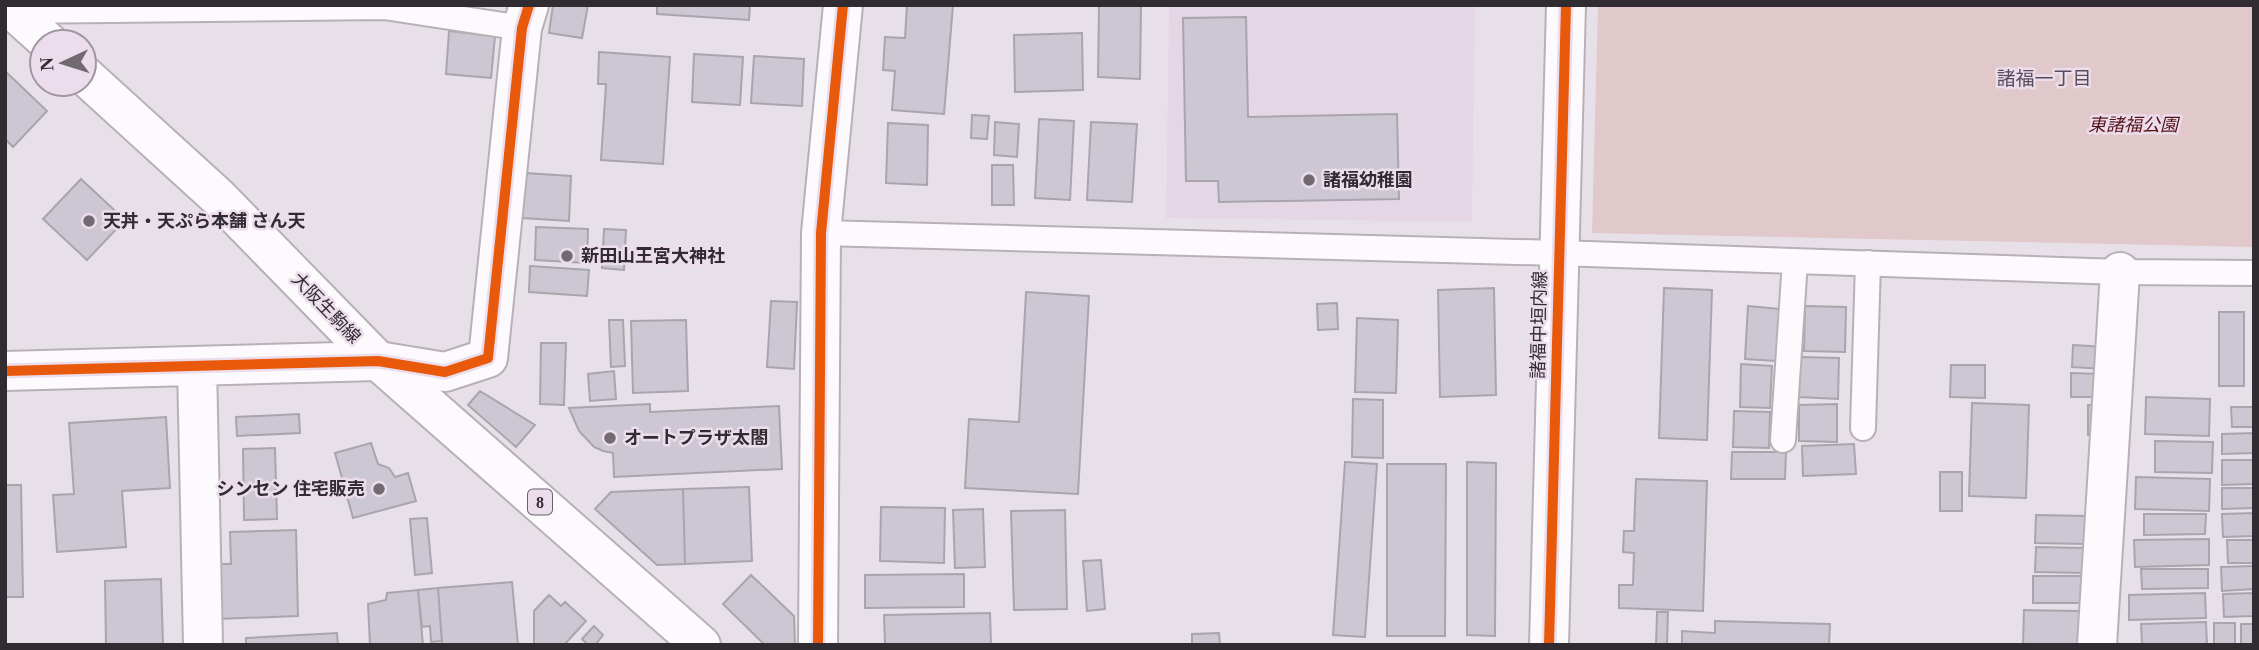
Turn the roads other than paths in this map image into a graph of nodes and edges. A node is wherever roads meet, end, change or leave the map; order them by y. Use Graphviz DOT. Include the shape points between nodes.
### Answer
graph roads {
  1 [pos="844,5"];
  2 [pos="1566,5"];
  3 [pos="10,8"];
  4 [pos="525,17"];
  5 [pos="32,28"];
  6 [pos="98,88"];
  7 [pos="821,233"];
  8 [pos="1558,253"];
  9 [pos="1795,261"];
  10 [pos="1868,263"];
  11 [pos="2119,272"];
  12 [pos="2254,273"];
  13 [pos="378,361"];
  14 [pos="197,366"];
  15 [pos="5,372"];
  16 [pos="1863,428"];
  17 [pos="1783,440"];
  18 [pos="203,645"];
  19 [pos="701,645"];
  20 [pos="818,645"];
  21 [pos="1549,645"];
  22 [pos="2097,645"];
  1 -- 7 [label="street"];
  2 -- 8 [label="street, 諸福中垣内線"];
  3 -- 4 [label="lane" via="384,7"];
  3 -- 5 [label="street"];
  4 -- 13 [label="street" via="488,358 445,372"];
  6 -- 13 [label="street, 大阪生駒線 / 8" via="218,197"];
  7 -- 8 [label="lane"];
  7 -- 20 [label="street"];
  8 -- 9 [label="lane"];
  8 -- 21 [label="street, 諸福中垣内線"];
  9 -- 10 [label="lane"];
  9 -- 17 [label="lane"];
  10 -- 11 [label="lane"];
  10 -- 16 [label="lane"];
  11 -- 12 [label="lane"];
  11 -- 22 [label="street"];
  13 -- 14 [label="street"];
  13 -- 19 [label="street, 大阪生駒線 / 8"];
  14 -- 15 [label="street"];
  14 -- 18 [label="street"];
}
